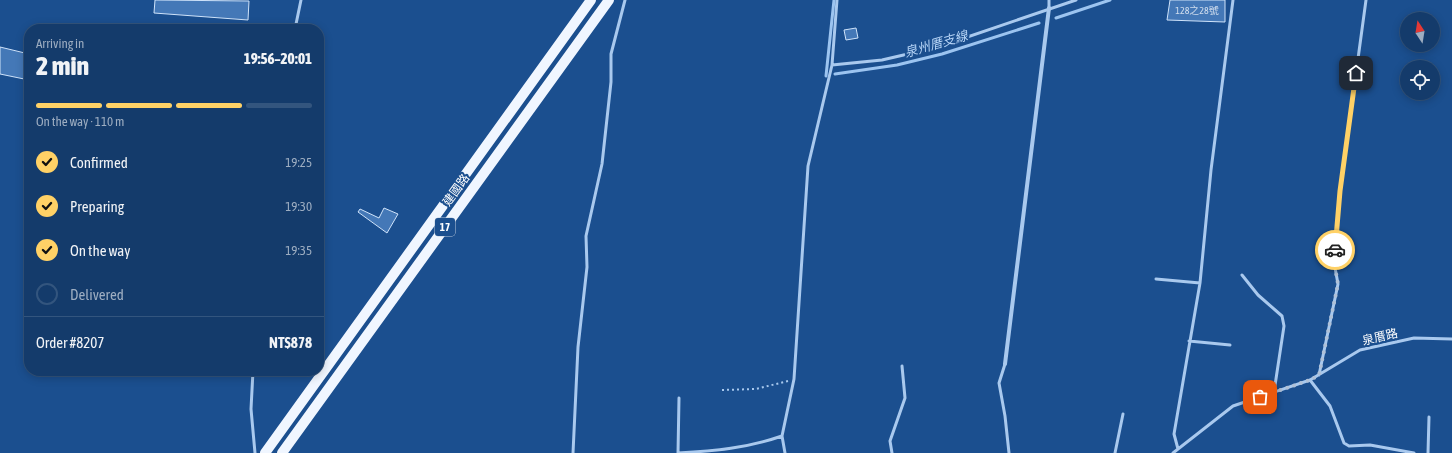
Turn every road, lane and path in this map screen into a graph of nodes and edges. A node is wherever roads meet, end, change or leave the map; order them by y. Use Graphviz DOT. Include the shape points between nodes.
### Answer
graph roads {
  1 [pos="301,0"];
  2 [pos="591,0"];
  3 [pos="608,0"];
  4 [pos="625,0"];
  5 [pos="837,0"];
  6 [pos="1049,0"];
  7 [pos="1076,0"];
  8 [pos="1233,0"];
  9 [pos="1366,0"];
  10 [pos="1049,8"];
  11 [pos="297,24"];
  12 [pos="832,65"];
  13 [pos="1242,275"];
  14 [pos="1156,279"];
  15 [pos="1200,283"];
  16 [pos="1452,339"];
  17 [pos="1189,341"];
  18 [pos="1230,345"];
  19 [pos="1005,364"];
  20 [pos="902,366"];
  21 [pos="324,371"];
  22 [pos="1319,375"];
  23 [pos="253,376"];
  24 [pos="320,376"];
  25 [pos="794,380"];
  26 [pos="1310,380"];
  27 [pos="722,390"];
  28 [pos="1274,392"];
  29 [pos="679,398"];
  30 [pos="1123,414"];
  31 [pos="1429,417"];
  32 [pos="782,436"];
  33 [pos="1178,449"];
  34 [pos="255,453"];
  35 [pos="265,453"];
  36 [pos="282,453"];
  37 [pos="573,453"];
  38 [pos="678,453"];
  39 [pos="785,453"];
  40 [pos="892,453"];
  41 [pos="1009,453"];
  42 [pos="1115,453"];
  43 [pos="1173,453"];
  44 [pos="1414,453"];
  45 [pos="1428,453"];
  1 -- 11 [label="lane"];
  2 -- 21 [label="main road, 建國路 / 17"];
  3 -- 36 [label="main road, 建國路 / 17"];
  4 -- 37 [label="lane" via="611,54 611,82 602,164 586,236 587,267 578,347"];
  5 -- 12 [label="lane"];
  6 -- 10 [label="lane"];
  7 -- 10 [label="lane"];
  8 -- 15 [label="lane" via="1211,170"];
  9 -- 22 [label="lane" via="1340,191 1334,262 1338,284"];
  10 -- 12 [label="lane" via="938,47 882,60"];
  10 -- 19 [label="street"];
  12 -- 25 [label="lane" via="808,166"];
  13 -- 28 [label="lane" via="1258,295 1282,316 1284,326"];
  14 -- 15 [label="lane"];
  15 -- 17 [label="lane"];
  16 -- 22 [label="lane, 泉厝路" via="1414,338 1360,350"];
  17 -- 18 [label="lane"];
  17 -- 33 [label="lane" via="1174,434"];
  19 -- 41 [label="lane" via="999,383"];
  20 -- 40 [label="lane" via="904,398 890,441"];
  22 -- 26 [label="lane, 泉厝路"];
  23 -- 34 [label="lane" via="251,409"];
  24 -- 35 [label="main road, 建國路 / 17"];
  25 -- 27 [label="path" via="756,388"];
  25 -- 32 [label="lane"];
  26 -- 28 [label="lane, 泉厝路"];
  26 -- 44 [label="lane" via="1330,406 1344,443 1349,446 1370,445"];
  28 -- 33 [label="lane, 泉厝路" via="1233,406"];
  29 -- 38 [label="lane"];
  30 -- 42 [label="lane"];
  31 -- 45 [label="lane"];
  32 -- 38 [label="lane" via="755,445"];
  32 -- 39 [label="lane"];
  33 -- 43 [label="lane, 泉厝路"];
}
